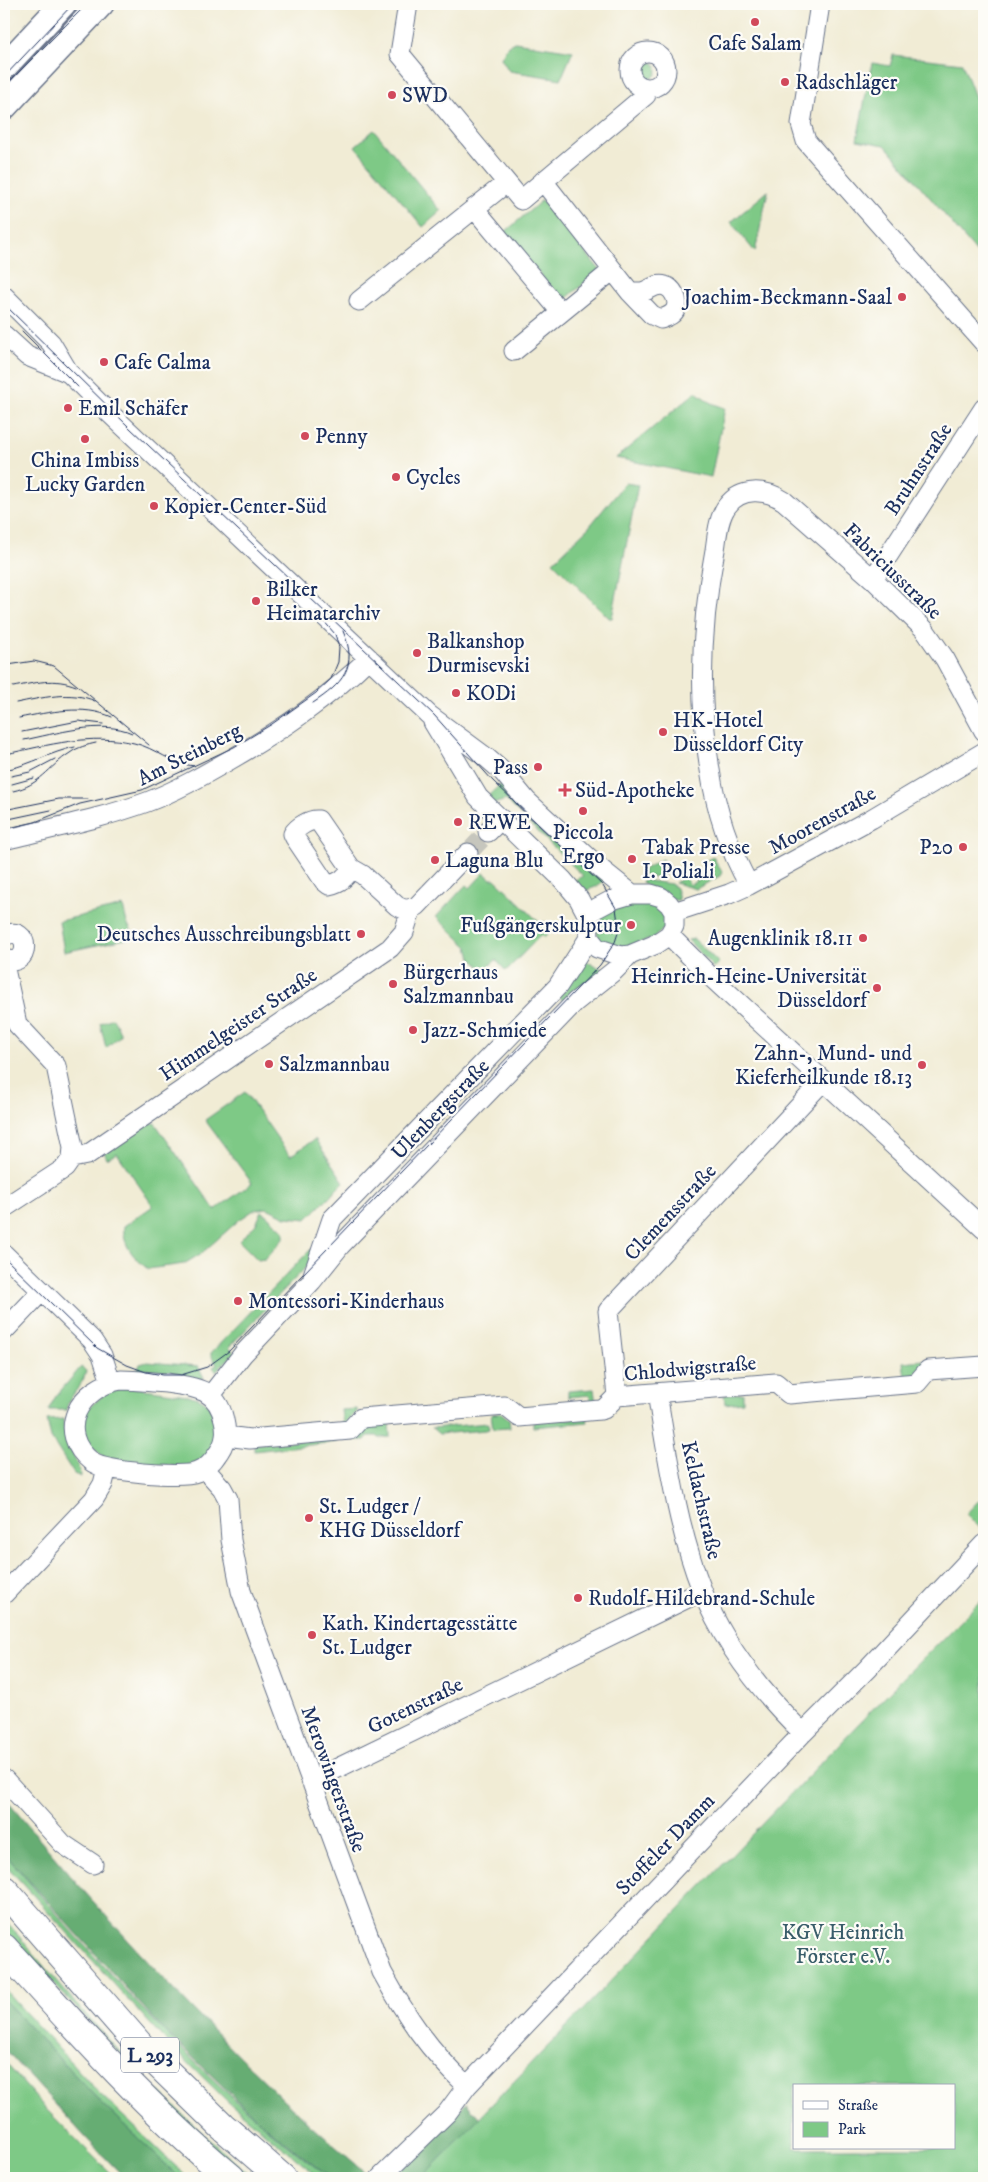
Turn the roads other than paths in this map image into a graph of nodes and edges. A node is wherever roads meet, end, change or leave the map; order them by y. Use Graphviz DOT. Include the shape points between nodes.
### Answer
graph roads {
  1 [pos="63,4"];
  2 [pos="101,4"];
  3 [pos="408,4"];
  4 [pos="820,4"];
  5 [pos="4,67"];
  6 [pos="647,88"];
  7 [pos="4,107"];
  8 [pos="543,181"];
  9 [pos="506,182"];
  10 [pos="474,208"];
  11 [pos="613,270"];
  12 [pos="630,292"];
  13 [pos="4,296"];
  14 [pos="359,301"];
  15 [pos="561,312"];
  16 [pos="4,335"];
  17 [pos="984,343"];
  18 [pos="514,351"];
  19 [pos="69,373"];
  20 [pos="984,408"];
  21 [pos="873,579"];
  22 [pos="369,658"];
  23 [pos="429,715"];
  24 [pos="984,731"];
  25 [pos="984,752"];
  26 [pos="4,840"];
  27 [pos="468,853"];
  28 [pos="350,868"];
  29 [pos="748,885"];
  30 [pos="632,894"];
  31 [pos="411,910"];
  32 [pos="674,912"];
  33 [pos="588,916"];
  34 [pos="669,935"];
  35 [pos="4,936"];
  36 [pos="589,938"];
  37 [pos="630,955"];
  38 [pos="6,959"];
  39 [pos="823,1081"];
  40 [pos="72,1158"];
  41 [pos="4,1208"];
  42 [pos="984,1229"];
  43 [pos="4,1254"];
  44 [pos="312,1281"];
  45 [pos="42,1291"];
  46 [pos="4,1331"];
  47 [pos="984,1366"];
  48 [pos="111,1382"];
  49 [pos="657,1393"];
  50 [pos="211,1395"];
  51 [pos="617,1396"];
  52 [pos="226,1436"];
  53 [pos="107,1468"];
  54 [pos="204,1468"];
  55 [pos="984,1544"];
  56 [pos="702,1591"];
  57 [pos="4,1594"];
  58 [pos="803,1733"];
  59 [pos="4,1778"];
  60 [pos="311,1781"];
  61 [pos="93,1864"];
  62 [pos="4,1890"];
  63 [pos="4,1948"];
  64 [pos="467,2086"];
  65 [pos="232,2178"];
  66 [pos="282,2178"];
  67 [pos="380,2178"];
  1 -- 5 [label="main road"];
  2 -- 7 [label="main road"];
  3 -- 9 [label="street" via="400,54"];
  4 -- 17 [label="street" via="801,124 806,141"];
  6 -- 8 [label="street" via="646,95"];
  8 -- 9 [label="street" via="520,200"];
  8 -- 11 [label="street"];
  9 -- 10 [label="street"];
  10 -- 14 [label="street"];
  10 -- 15 [label="street"];
  11 -- 12 [label="street"];
  11 -- 15 [label="street"];
  13 -- 19 [label="street" via="51,343"];
  15 -- 18 [label="street"];
  16 -- 19 [label="street" via="27,356"];
  19 -- 22 [label="street"];
  20 -- 21 [label="street, Bruhnstraße"];
  21 -- 24 [label="street, Fabriciusstraße" via="924,629 945,659"];
  21 -- 29 [label="street, Fabriciusstraße" via="774,494 748,492 734,499 721,518 709,578 704,628 704,726 720,816"];
  22 -- 23 [label="street"];
  22 -- 26 [label="street, Am Steinberg" via="311,709 182,787 108,814"];
  23 -- 30 [label="street" via="502,771 527,801"];
  23 -- 33 [label="street" via="494,825 564,880 580,899"];
  25 -- 29 [label="street, Moorenstraße" via="872,819"];
  27 -- 31 [label="street, Himmelgeister Straße"];
  28 -- 31 [label="street" via="363,875 397,906"];
  29 -- 32 [label="street, Moorenstraße"];
  30 -- 32 [label="street" via="661,896"];
  30 -- 33 [label="street" via="606,903"];
  31 -- 40 [label="street, Himmelgeister Straße" via="404,932 390,948 87,1155"];
  32 -- 34 [label="street" via="674,926"];
  33 -- 36 [label="street"];
  34 -- 37 [label="street" via="654,946"];
  34 -- 39 [label="street"];
  35 -- 38 [label="street" via="18,935 25,946 20,958"];
  36 -- 37 [label="street" via="597,948 609,953"];
  36 -- 44 [label="street, Ulenbergstraße" via="558,986 332,1219"];
  37 -- 44 [label="street, Ulenbergstraße" via="575,1002 340,1246"];
  38 -- 40 [label="street" via="17,1024 56,1066 74,1147"];
  39 -- 42 [label="street"];
  39 -- 51 [label="street, Clemensstraße" via="608,1311"];
  40 -- 41 [label="street" via="65,1168"];
  43 -- 45 [label="street"];
  44 -- 50 [label="street, Ulenbergstraße" via="243,1354"];
  45 -- 46 [label="street"];
  45 -- 48 [label="street" via="92,1340 102,1355"];
  47 -- 49 [label="street, Chlodwigstraße" via="928,1370 916,1383 789,1394 776,1383"];
  48 -- 50 [label="street" via="141,1380 190,1386"];
  48 -- 53 [label="street" via="86,1396 74,1422 80,1447 92,1462"];
  49 -- 51 [label="street, Chlodwigstraße"];
  49 -- 56 [label="street, Keldachstraße" via="678,1511"];
  50 -- 52 [label="street" via="223,1415"];
  51 -- 52 [label="street, Chlodwigstraße" via="600,1410 519,1417 505,1406 361,1418 350,1430 250,1439"];
  52 -- 54 [label="street" via="216,1457"];
  53 -- 54 [label="street" via="185,1475"];
  53 -- 57 [label="street" via="94,1498"];
  54 -- 60 [label="street, Merowingerstraße" via="228,1499 231,1540 241,1591"];
  55 -- 58 [label="street, Stoffeler Damm"];
  56 -- 58 [label="street, Keldachstraße" via="732,1648 757,1683"];
  56 -- 60 [label="street, Gotenstraße"];
  58 -- 64 [label="street, Stoffeler Damm"];
  59 -- 61 [label="street" via="63,1844"];
  60 -- 64 [label="street, Merowingerstraße" via="382,1972 416,2030"];
  62 -- 66 [label="highway, L 293" via="148,2053 222,2126"];
  63 -- 65 [label="highway, L 293" via="110,2064 169,2123"];
  64 -- 67 [label="street, Stoffeler Damm" via="447,2113"];
}
